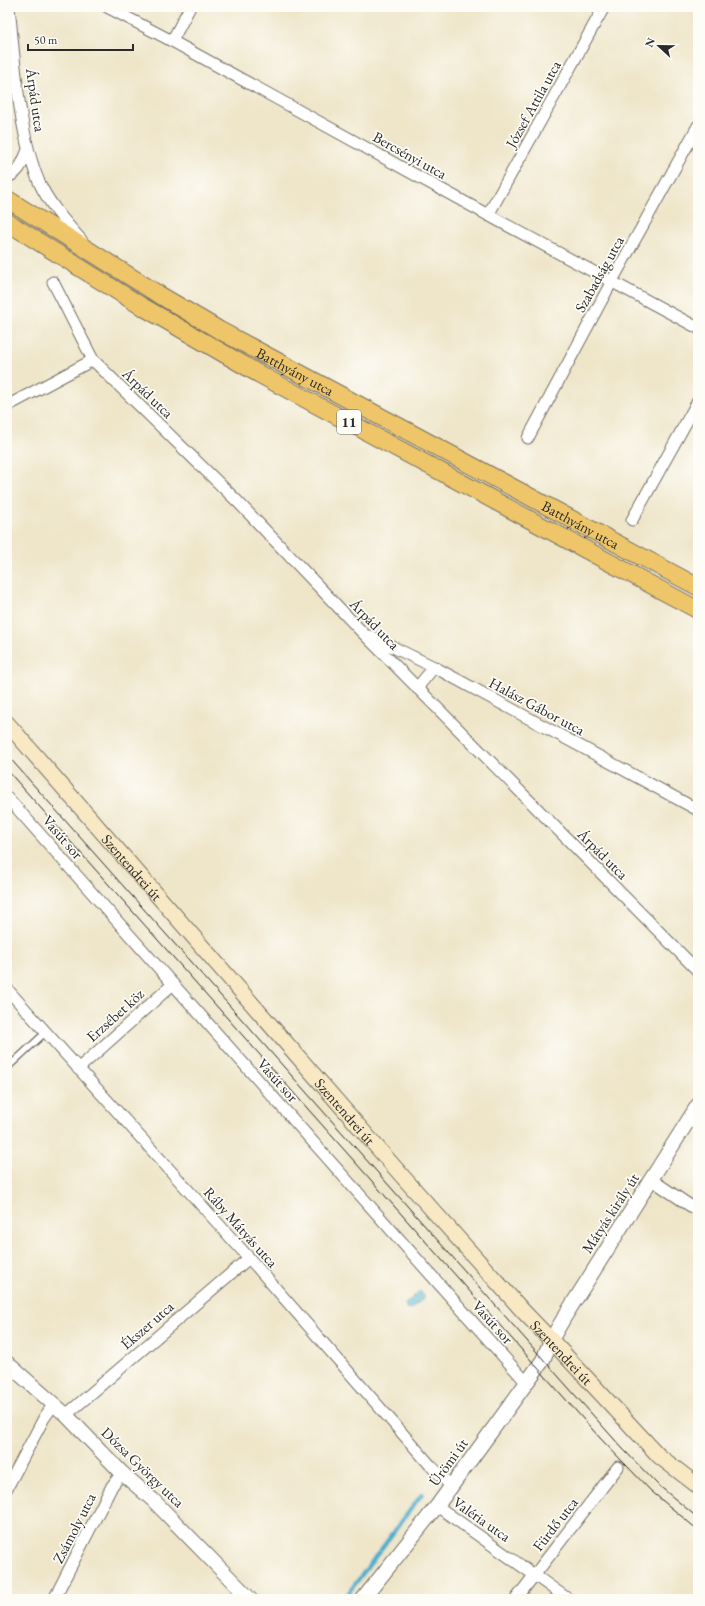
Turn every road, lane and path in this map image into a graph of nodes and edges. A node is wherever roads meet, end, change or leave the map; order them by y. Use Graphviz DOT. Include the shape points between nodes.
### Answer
graph roads {
  1 [pos="9,7"];
  2 [pos="107,7"];
  3 [pos="190,7"];
  4 [pos="604,7"];
  5 [pos="172,41"];
  6 [pos="698,126"];
  7 [pos="28,150"];
  8 [pos="7,177"];
  9 [pos="7,199"];
  10 [pos="488,215"];
  11 [pos="7,222"];
  12 [pos="94,254"];
  13 [pos="612,281"];
  14 [pos="53,282"];
  15 [pos="698,328"];
  16 [pos="93,360"];
  17 [pos="698,401"];
  18 [pos="7,406"];
  19 [pos="528,438"];
  20 [pos="632,520"];
  21 [pos="668,571"];
  22 [pos="698,577"];
  23 [pos="698,587"];
  24 [pos="698,610"];
  25 [pos="361,631"];
  26 [pos="434,667"];
  27 [pos="417,688"];
  28 [pos="7,723"];
  29 [pos="7,797"];
  30 [pos="698,810"];
  31 [pos="698,971"];
  32 [pos="173,984"];
  33 [pos="7,989"];
  34 [pos="46,1032"];
  35 [pos="7,1068"];
  36 [pos="78,1069"];
  37 [pos="698,1105"];
  38 [pos="652,1180"];
  39 [pos="698,1211"];
  40 [pos="249,1258"];
  41 [pos="551,1340"];
  42 [pos="7,1363"];
  43 [pos="526,1382"];
  44 [pos="54,1404"];
  45 [pos="66,1415"];
  46 [pos="618,1467"];
  47 [pos="122,1473"];
  48 [pos="451,1486"];
  49 [pos="698,1486"];
  50 [pos="7,1488"];
  51 [pos="437,1506"];
  52 [pos="535,1574"];
  53 [pos="54,1599"];
  54 [pos="250,1599"];
  55 [pos="363,1599"];
  56 [pos="516,1599"];
  57 [pos="568,1599"];
  1 -- 7 [label="street, Árpád utca"];
  2 -- 5 [label="street, Bercsényi utca"];
  3 -- 5 [label="street"];
  4 -- 10 [label="street, József Attila utca"];
  5 -- 10 [label="street, Bercsényi utca"];
  6 -- 13 [label="street, Szabadság utca"];
  7 -- 8 [label="street, Árpád utca" via="21,166"];
  7 -- 12 [label="street, Árpád utca" via="39,182 60,216"];
  9 -- 12 [label="main road, Batthyány utca / 11"];
  10 -- 13 [label="street, Bercsényi utca"];
  11 -- 24 [label="main road, Batthyány utca / 11" via="138,304 259,374"];
  12 -- 21 [label="main road, Batthyány utca / 11" via="219,330"];
  13 -- 15 [label="street, Bercsényi utca"];
  13 -- 19 [label="street, Szabadság utca"];
  14 -- 16 [label="street, Árpád utca"];
  16 -- 18 [label="street"];
  16 -- 25 [label="street, Árpád utca" via="238,502"];
  17 -- 20 [label="street"];
  21 -- 22 [label="street"];
  21 -- 23 [label="main road, Batthyány utca / 11"];
  25 -- 26 [label="street, Halász Gábor utca"];
  25 -- 27 [label="street, Árpád utca"];
  26 -- 27 [label="street"];
  26 -- 30 [label="street, Halász Gábor utca"];
  27 -- 31 [label="street, Árpád utca"];
  28 -- 41 [label="main road, Szentendrei út" via="403,1177"];
  29 -- 32 [label="street, Vasút sor"];
  32 -- 36 [label="street, Erzsébet köz"];
  32 -- 43 [label="street, Vasút sor"];
  33 -- 34 [label="street, Ráby Mátyás utca"];
  34 -- 35 [label="lane"];
  34 -- 36 [label="street, Ráby Mátyás utca"];
  36 -- 40 [label="street, Ráby Mátyás utca"];
  37 -- 38 [label="street, Mátyás király út"];
  38 -- 39 [label="street"];
  38 -- 41 [label="street, Mátyás király út"];
  40 -- 45 [label="street, Ékszer utca"];
  40 -- 48 [label="street, Ráby Mátyás utca"];
  41 -- 43 [label="street, Ürömi út" via="543,1360"];
  41 -- 49 [label="main road, Szentendrei út" via="659,1456"];
  42 -- 44 [label="street, Dózsa György utca"];
  43 -- 48 [label="street, Ürömi út"];
  44 -- 45 [label="street, Dózsa György utca"];
  44 -- 50 [label="street"];
  45 -- 47 [label="street, Dózsa György utca"];
  46 -- 52 [label="street, Fürdő utca"];
  47 -- 53 [label="street, Zsámoly utca" via="112,1486"];
  47 -- 54 [label="street, Dózsa György utca" via="153,1500"];
  48 -- 51 [label="street, Ürömi út"];
  51 -- 52 [label="street, Valéria utca"];
  51 -- 55 [label="street, Ürömi út"];
  52 -- 56 [label="street, Fürdő utca"];
  52 -- 57 [label="street, Valéria utca"];
}
